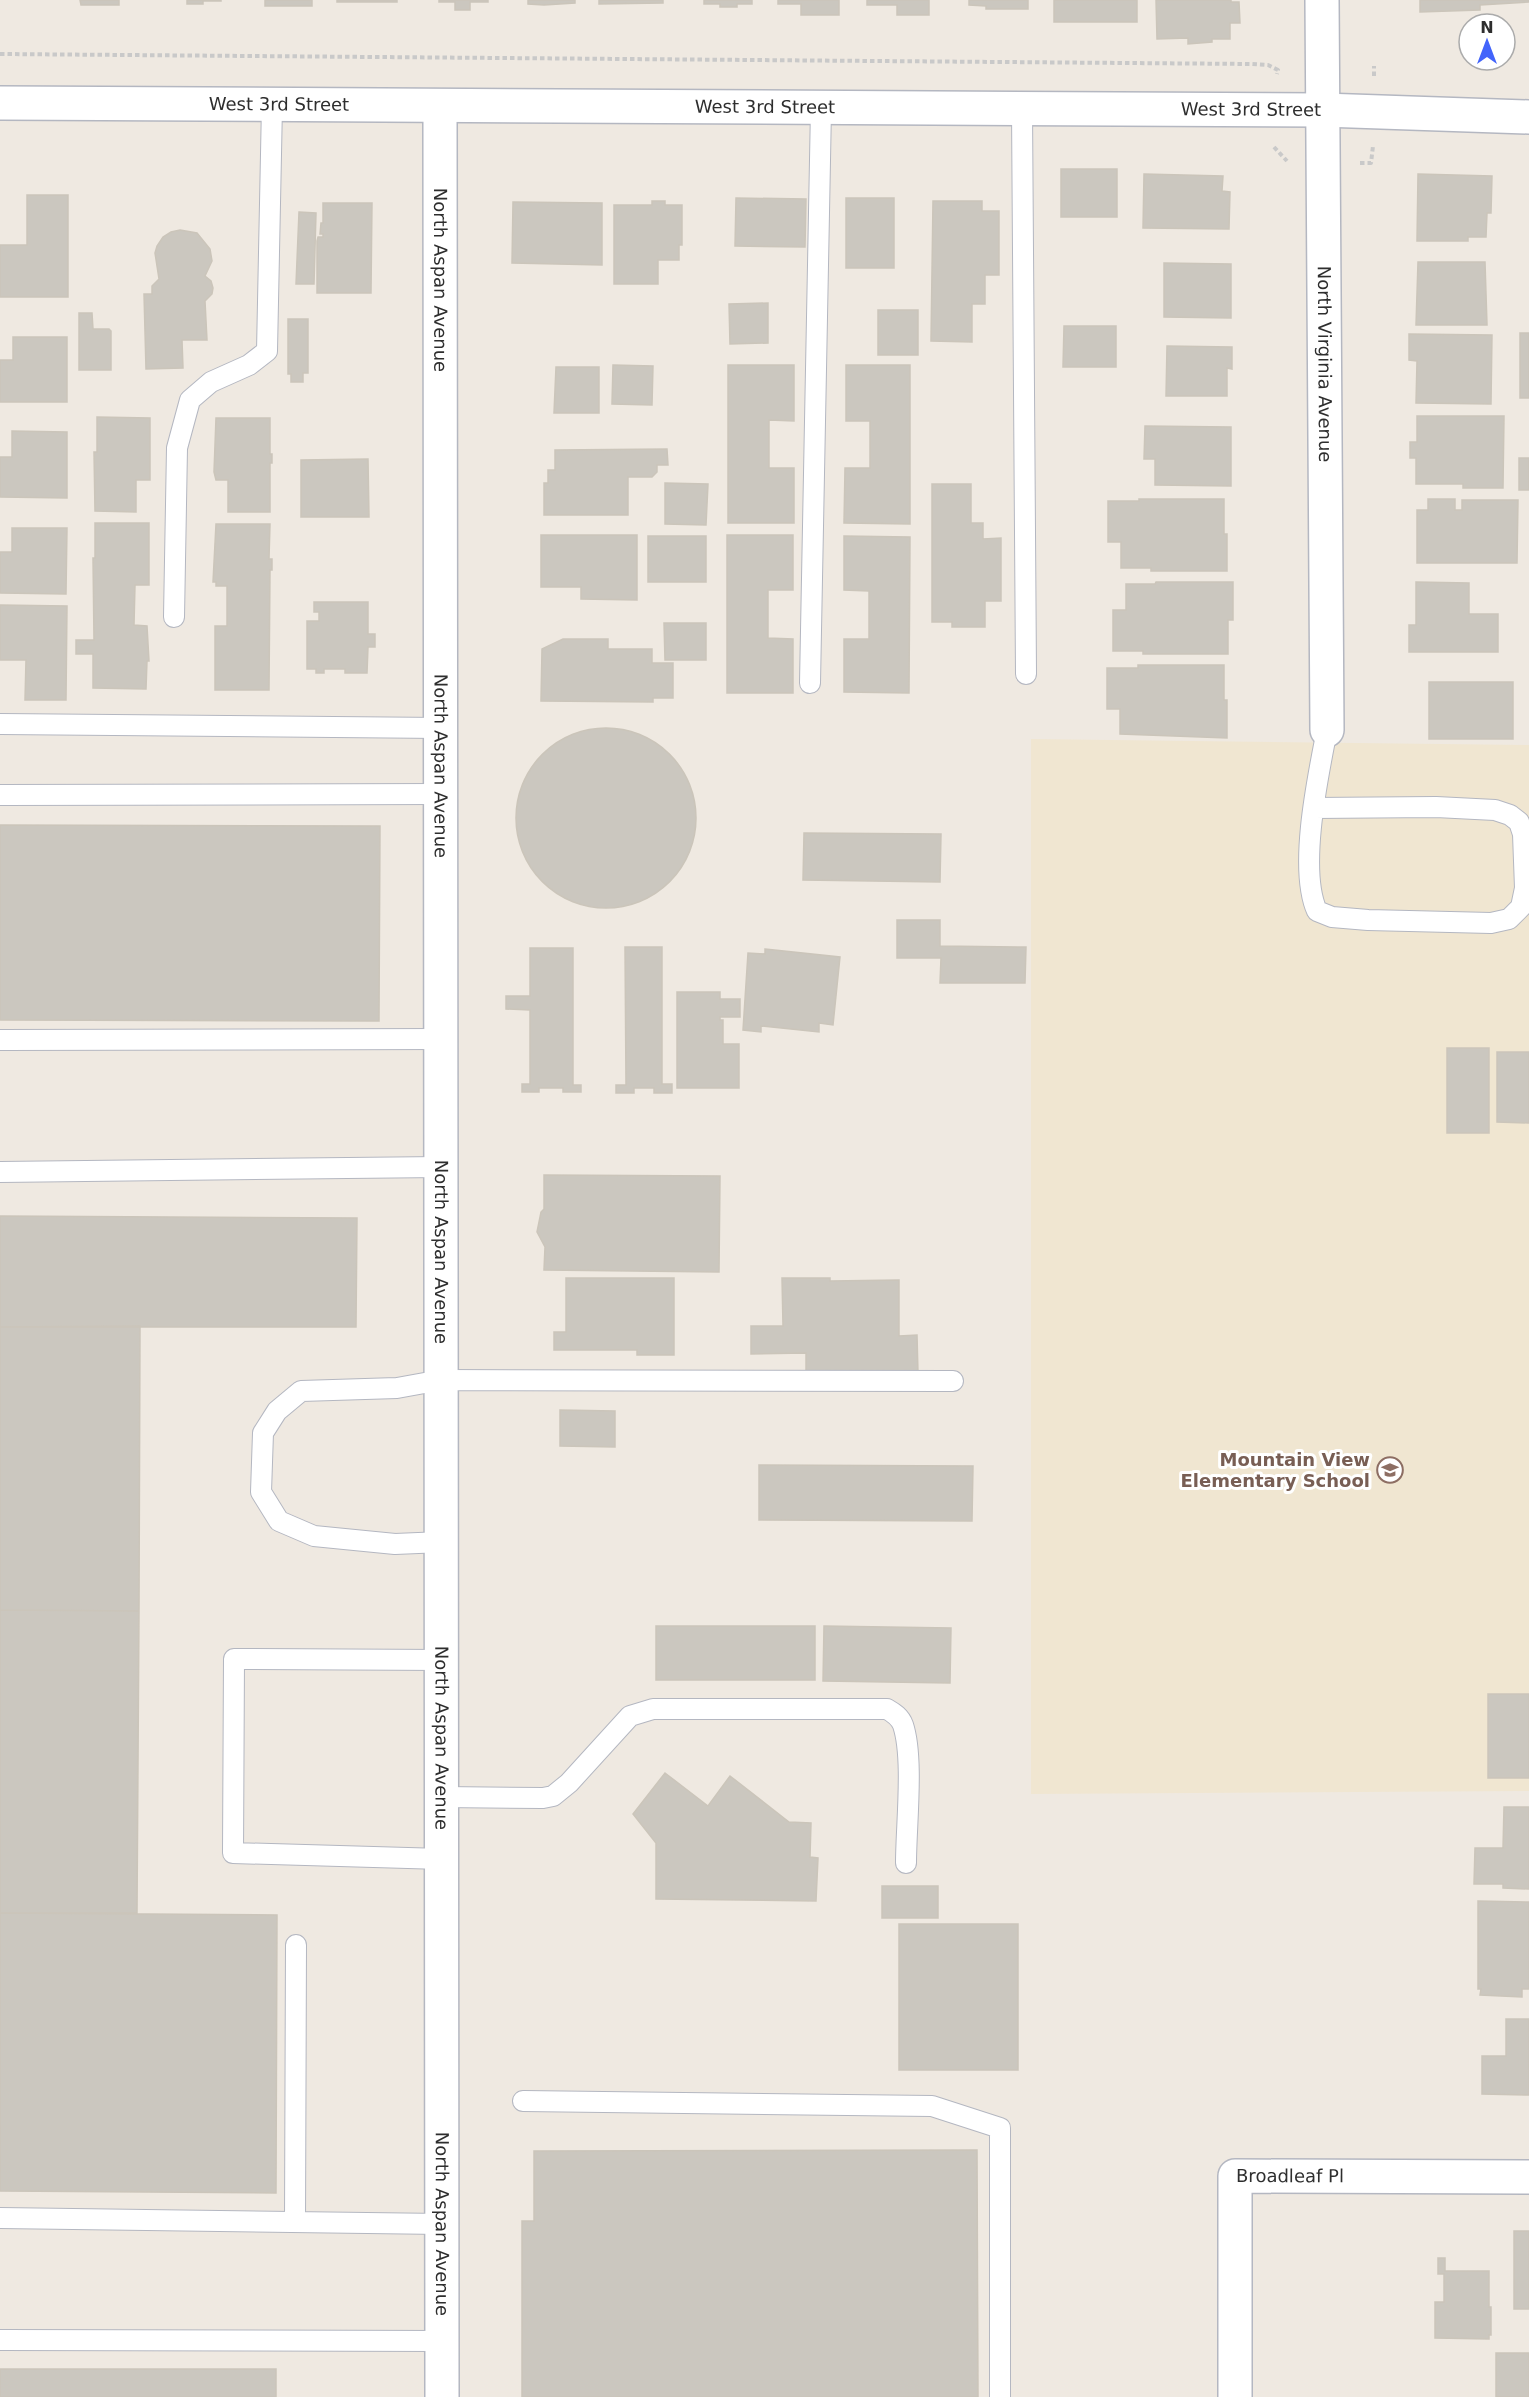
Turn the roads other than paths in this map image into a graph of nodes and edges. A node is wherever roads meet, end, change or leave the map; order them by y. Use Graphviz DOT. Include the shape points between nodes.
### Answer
graph roads {
  1 [pos="1322,0"];
  2 [pos="0,103"];
  3 [pos="272,105"];
  4 [pos="440,106"];
  5 [pos="821,108"];
  6 [pos="1022,109"];
  7 [pos="1323,110"];
  8 [pos="1529,117"];
  9 [pos="174,616"];
  10 [pos="1026,674"];
  11 [pos="810,683"];
  12 [pos="0,724"];
  13 [pos="441,728"];
  14 [pos="1327,730"];
  15 [pos="441,794"];
  16 [pos="0,795"];
  17 [pos="1314,808"];
  18 [pos="441,1039"];
  19 [pos="0,1040"];
  20 [pos="441,1167"];
  21 [pos="0,1172"];
  22 [pos="441,1380"];
  23 [pos="953,1381"];
  24 [pos="442,1542"];
  25 [pos="442,1660"];
  26 [pos="442,1797"];
  27 [pos="442,1859"];
  28 [pos="906,1863"];
  29 [pos="296,1945"];
  30 [pos="523,2101"];
  31 [pos="1529,2177"];
  32 [pos="0,2218"];
  33 [pos="295,2222"];
  34 [pos="442,2224"];
  35 [pos="0,2340"];
  36 [pos="442,2341"];
  37 [pos="442,2397"];
  38 [pos="1000,2397"];
  39 [pos="1235,2397"];
  1 -- 7 [label="street, North Virginia Avenue"];
  2 -- 3 [label="street, West 3rd Street"];
  3 -- 4 [label="street, West 3rd Street"];
  3 -- 9 [label="lane" via="267,351 249,366 211,382 190,400 177,448"];
  4 -- 5 [label="street, West 3rd Street"];
  4 -- 13 [label="street, North Aspan Avenue"];
  5 -- 6 [label="street, West 3rd Street"];
  5 -- 11 [label="lane"];
  6 -- 7 [label="street, West 3rd Street"];
  6 -- 10 [label="lane"];
  7 -- 8 [label="street, West 3rd Street"];
  7 -- 14 [label="street, North Virginia Avenue"];
  12 -- 13 [label="lane"];
  13 -- 15 [label="street, North Aspan Avenue"];
  14 -- 17 [label="lane"];
  15 -- 16 [label="lane"];
  15 -- 18 [label="street, North Aspan Avenue"];
  17 -- 17 [label="lane" via="1309,869 1317,911 1332,917 1368,920 1491,923 1509,919 1521,908 1525,888 1523,834 1519,822 1510,815 1496,810 1436,807"];
  18 -- 19 [label="lane"];
  18 -- 20 [label="street, North Aspan Avenue"];
  20 -- 21 [label="lane"];
  20 -- 22 [label="street, North Aspan Avenue"];
  22 -- 23 [label="lane"];
  22 -- 24 [label="street, North Aspan Avenue"];
  22 -- 24 [label="lane" via="397,1388 301,1391 277,1411 263,1433 261,1492 279,1521 314,1536 395,1544"];
  24 -- 25 [label="street, North Aspan Avenue"];
  25 -- 26 [label="street, North Aspan Avenue"];
  25 -- 27 [label="lane" via="234,1659 233,1853"];
  26 -- 27 [label="street, North Aspan Avenue"];
  26 -- 28 [label="lane" via="553,1796 630,1716 653,1709 887,1709 897,1714 903,1724 908,1761"];
  27 -- 34 [label="street, North Aspan Avenue"];
  29 -- 33 [label="lane"];
  30 -- 38 [label="lane" via="932,2106 1000,2128"];
  31 -- 39 [label="street, Broadleaf Pl" via="1235,2176"];
  32 -- 33 [label="lane"];
  33 -- 34 [label="lane"];
  34 -- 36 [label="street, North Aspan Avenue"];
  35 -- 36 [label="lane"];
  36 -- 37 [label="street, North Aspan Avenue"];
}
